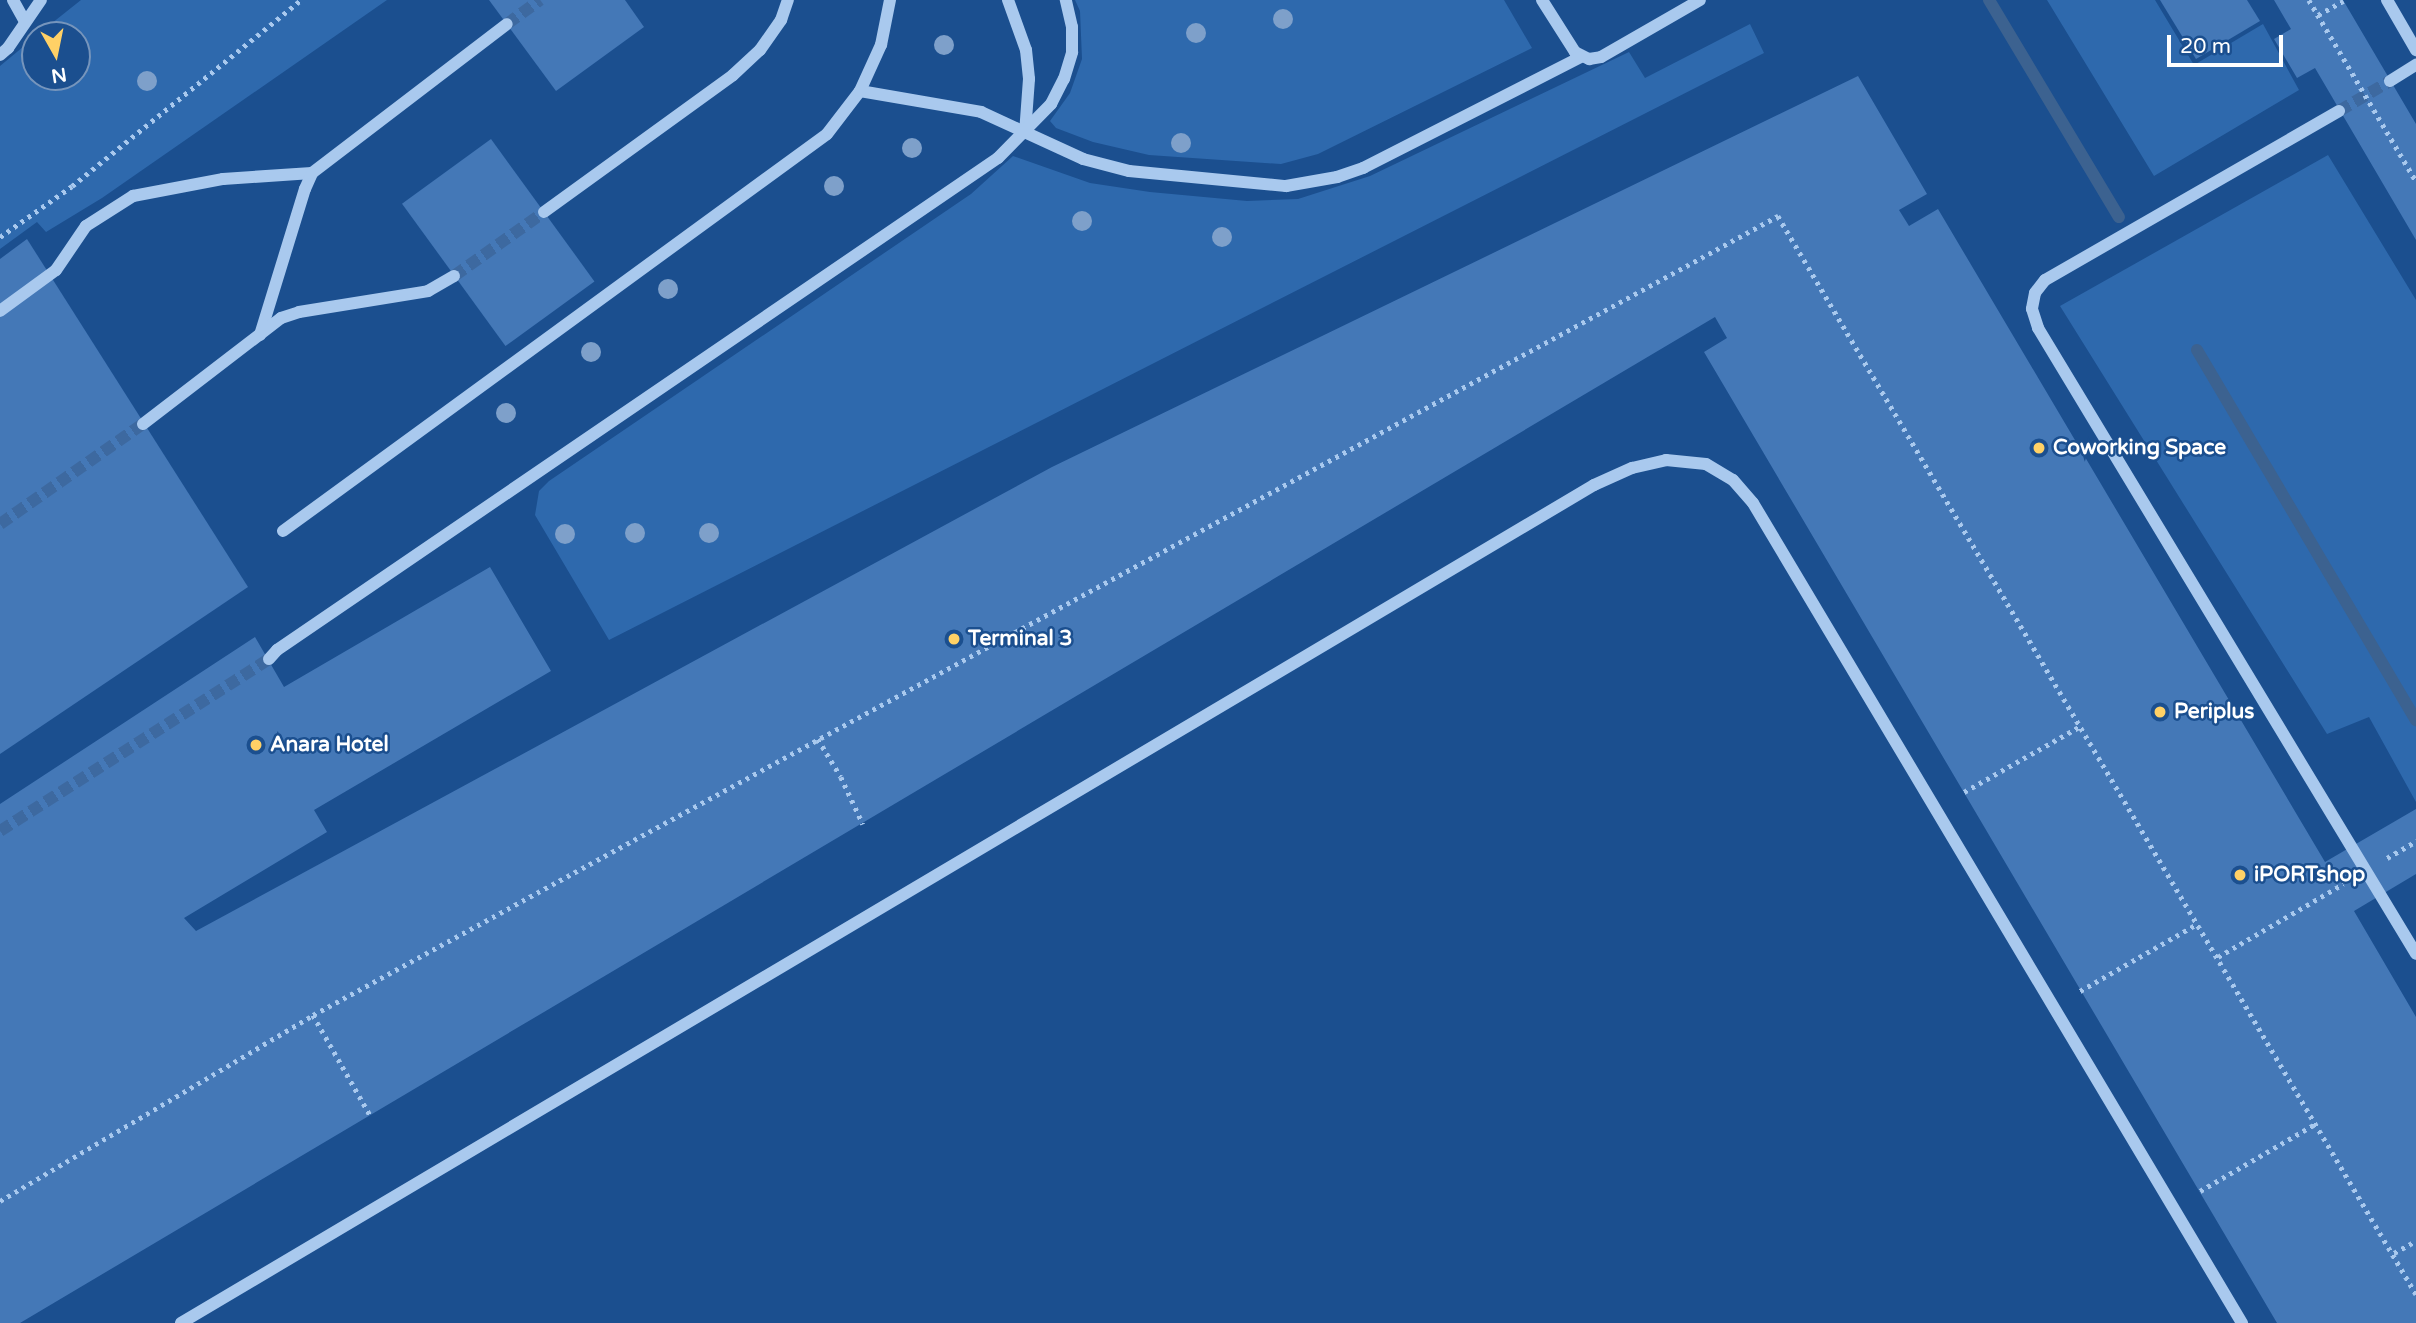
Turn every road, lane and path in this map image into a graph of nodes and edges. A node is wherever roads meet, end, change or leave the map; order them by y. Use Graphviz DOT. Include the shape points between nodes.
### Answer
graph roads {
  1 [pos="13,0"];
  2 [pos="301,0"];
  3 [pos="788,0"];
  4 [pos="890,0"];
  5 [pos="1007,0"];
  6 [pos="1066,0"];
  7 [pos="1542,0"];
  8 [pos="1700,0"];
  9 [pos="2309,0"];
  10 [pos="2387,0"];
  11 [pos="38,1"];
  12 [pos="2343,1"];
  13 [pos="2318,15"];
  14 [pos="24,21"];
  15 [pos="26,21"];
  16 [pos="507,24"];
  17 [pos="21,28"];
  18 [pos="2416,50"];
  19 [pos="0,55"];
  20 [pos="1581,57"];
  21 [pos="2416,65"];
  22 [pos="2390,81"];
  23 [pos="860,91"];
  24 [pos="2339,111"];
  25 [pos="1025,133"];
  26 [pos="312,173"];
  27 [pos="2416,181"];
  28 [pos="544,212"];
  29 [pos="0,237"];
  30 [pos="454,276"];
  31 [pos="0,311"];
  32 [pos="260,335"];
  33 [pos="143,424"];
  34 [pos="283,531"];
  35 [pos="268,659"];
  36 [pos="2079,727"];
  37 [pos="818,739"];
  38 [pos="1965,792"];
  39 [pos="863,824"];
  40 [pos="2339,886"];
  41 [pos="2197,924"];
  42 [pos="2416,954"];
  43 [pos="2218,957"];
  44 [pos="2080,991"];
  45 [pos="313,1014"];
  46 [pos="370,1115"];
  47 [pos="2315,1124"];
  48 [pos="2200,1191"];
  49 [pos="0,1201"];
  50 [pos="2416,1241"];
  51 [pos="2394,1253"];
  52 [pos="2416,1294"];
  53 [pos="181,1323"];
  54 [pos="2242,1323"];
  1 -- 14 [label="street"];
  2 -- 29 [label="path" via="72,187"];
  3 -- 28 [label="street" via="781,20 760,50 733,75"];
  4 -- 23 [label="street" via="881,46"];
  5 -- 25 [label="street" via="1026,50"];
  6 -- 25 [label="street" via="1072,52 1064,79 1051,104"];
  7 -- 20 [label="street" via="1567,43"];
  8 -- 20 [label="street" via="1601,57"];
  9 -- 13 [label="path"];
  10 -- 18 [label="street"];
  11 -- 15 [label="street"];
  12 -- 13 [label="path"];
  13 -- 27 [label="path"];
  16 -- 26 [label="street"];
  17 -- 19 [label="street"];
  20 -- 25 [label="street" via="1363,168 1286,186 1129,171 1083,159"];
  21 -- 22 [label="street"];
  23 -- 25 [label="street" via="981,112"];
  23 -- 34 [label="street" via="827,134"];
  24 -- 42 [label="street" via="2045,280 2035,293 2032,310 2038,328"];
  25 -- 35 [label="street" via="965,183"];
  26 -- 31 [label="street" via="223,179 134,196 86,226 56,270"];
  26 -- 32 [label="street"];
  30 -- 32 [label="street" via="428,291 299,312 281,318"];
  32 -- 33 [label="street"];
  36 -- 37 [label="path" via="1778,216"];
  36 -- 38 [label="path"];
  36 -- 41 [label="path"];
  37 -- 39 [label="path"];
  37 -- 45 [label="path"];
  40 -- 43 [label="path"];
  41 -- 43 [label="path"];
  41 -- 44 [label="path"];
  43 -- 47 [label="path"];
  45 -- 46 [label="path"];
  45 -- 49 [label="path"];
  47 -- 48 [label="path"];
  47 -- 51 [label="path"];
  50 -- 51 [label="path"];
  51 -- 52 [label="path"];
  53 -- 54 [label="street" via="1594,485 1632,468 1666,460 1706,464 1733,480 1753,503"];
}
